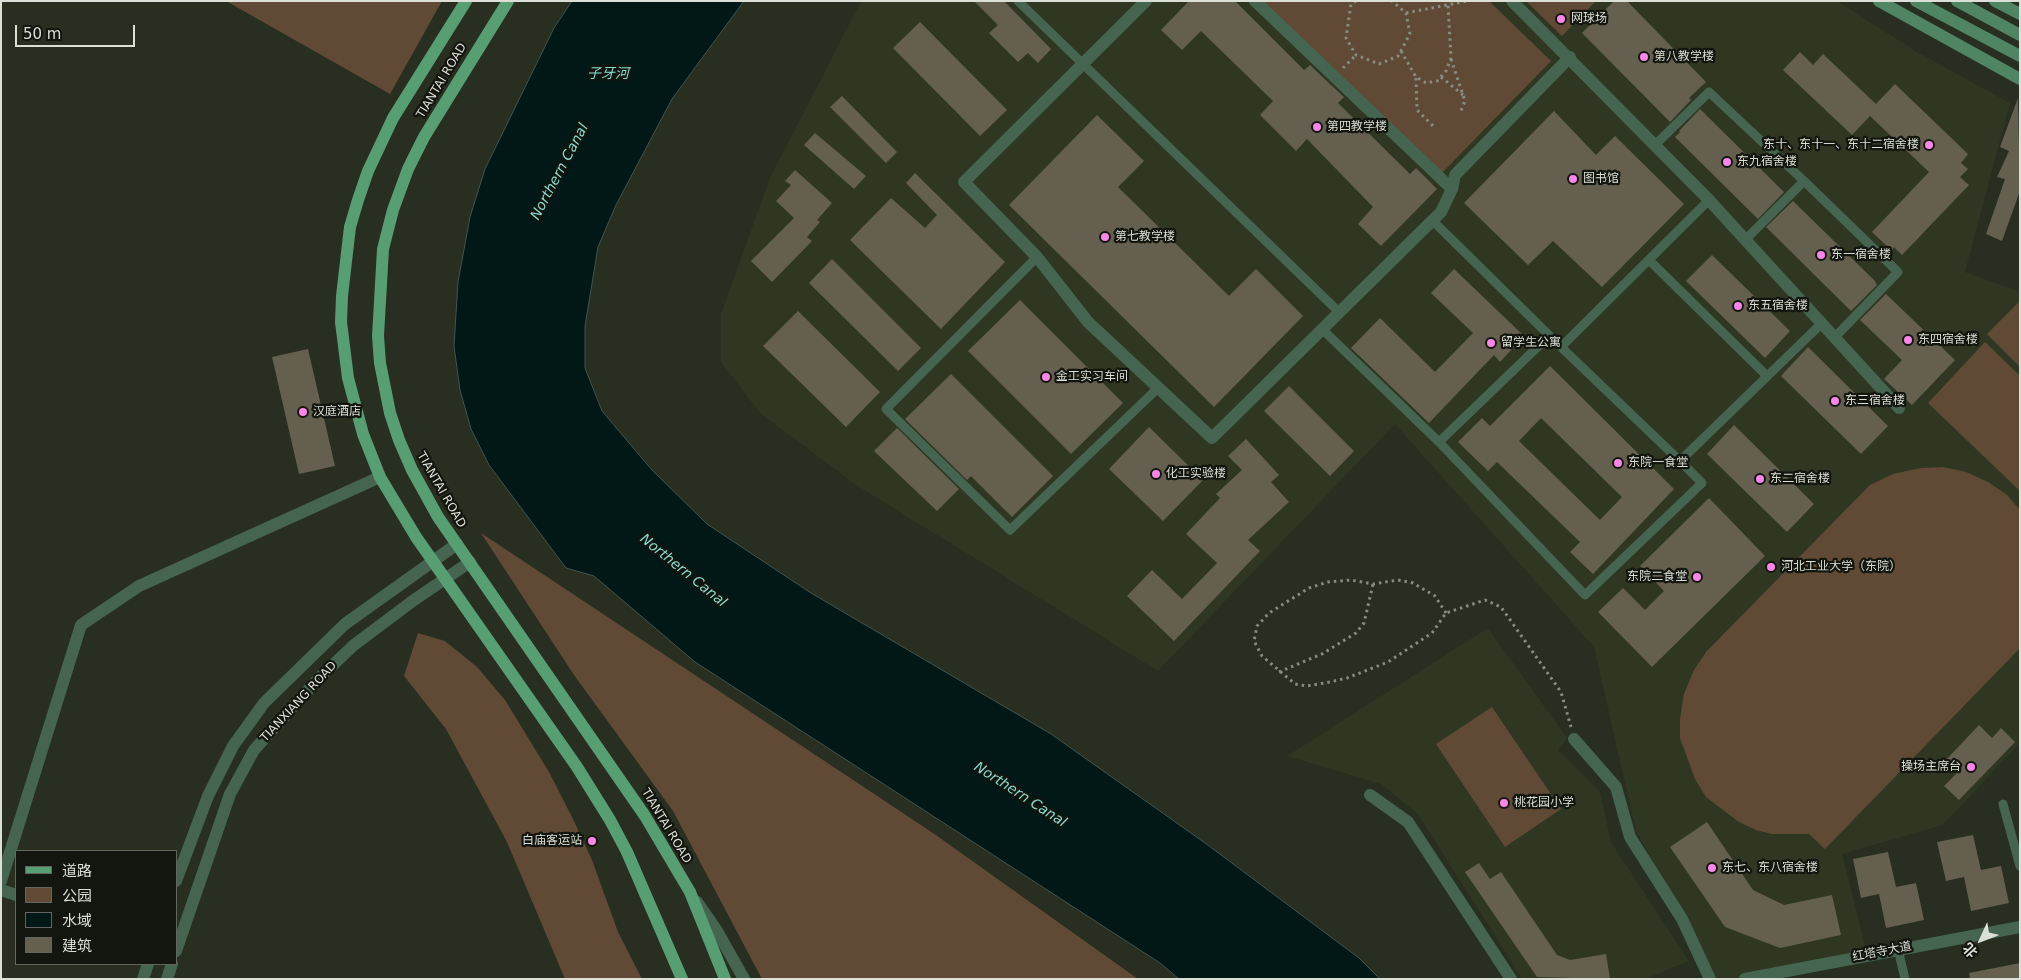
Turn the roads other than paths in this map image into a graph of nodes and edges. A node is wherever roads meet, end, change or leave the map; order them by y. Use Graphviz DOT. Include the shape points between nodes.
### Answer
graph roads {
  1 [pos="466,1"];
  2 [pos="508,1"];
  3 [pos="1018,1"];
  4 [pos="1146,1"];
  5 [pos="1255,1"];
  6 [pos="1512,1"];
  7 [pos="1879,1"];
  8 [pos="1916,1"];
  9 [pos="1957,1"];
  10 [pos="1995,1"];
  11 [pos="2020,14"];
  12 [pos="2020,35"];
  13 [pos="2020,56"];
  14 [pos="1570,57"];
  15 [pos="1084,65"];
  16 [pos="2020,79"];
  17 [pos="1655,145"];
  18 [pos="1804,181"];
  19 [pos="1452,189"];
  20 [pos="1709,200"];
  21 [pos="1432,220"];
  22 [pos="1745,240"];
  23 [pos="1037,257"];
  24 [pos="1649,260"];
  25 [pos="1339,312"];
  26 [pos="1821,324"];
  27 [pos="1322,329"];
  28 [pos="1550,336"];
  29 [pos="1834,338"];
  30 [pos="1560,347"];
  31 [pos="1767,376"];
  32 [pos="1158,388"];
  33 [pos="1899,408"];
  34 [pos="1439,442"];
  35 [pos="1680,461"];
  36 [pos="380,477"];
  37 [pos="457,544"];
  38 [pos="431,560"];
  39 [pos="470,562"];
  40 [pos="445,579"];
  41 [pos="1574,739"];
  42 [pos="1370,795"];
  43 [pos="2003,804"];
  44 [pos="2020,866"];
  45 [pos="178,876"];
  46 [pos="1,882"];
  47 [pos="1,890"];
  48 [pos="690,892"];
  49 [pos="15,895"];
  50 [pos="2020,927"];
  51 [pos="178,945"];
  52 [pos="1898,949"];
  53 [pos="148,965"];
  54 [pos="172,965"];
  55 [pos="143,979"];
  56 [pos="167,979"];
  57 [pos="682,979"];
  58 [pos="724,979"];
  59 [pos="744,979"];
  60 [pos="1511,979"];
  61 [pos="1710,979"];
  62 [pos="1745,979"];
  63 [pos="1905,979"];
  1 -- 36 [label="main road, TIANTAI ROAD" via="393,118 368,170 350,227 342,296 344,351 354,405"];
  2 -- 37 [label="main road, TIANTAI ROAD" via="450,92 408,169 383,249 378,336 390,413 412,470"];
  3 -- 15 [label="lane"];
  4 -- 15 [label="street"];
  5 -- 19 [label="street"];
  6 -- 14 [label="street"];
  7 -- 16 [label="main road"];
  8 -- 13 [label="main road"];
  9 -- 12 [label="main road"];
  10 -- 11 [label="main road"];
  14 -- 17 [label="street"];
  14 -- 19 [label="street" via="1456,175"];
  15 -- 23 [label="street" via="964,182"];
  15 -- 25 [label="lane"];
  17 -- 18 [label="lane" via="1708,92"];
  17 -- 20 [label="street"];
  18 -- 22 [label="lane"];
  18 -- 29 [label="lane" via="1898,272"];
  19 -- 21 [label="street" via="1441,212"];
  20 -- 22 [label="street"];
  20 -- 24 [label="lane"];
  21 -- 25 [label="street"];
  21 -- 28 [label="lane"];
  22 -- 26 [label="street"];
  23 -- 32 [label="street" via="1088,322"];
  23 -- 32 [label="lane" via="886,409 1010,530"];
  24 -- 30 [label="lane"];
  24 -- 31 [label="lane"];
  25 -- 27 [label="street"];
  26 -- 29 [label="street"];
  26 -- 31 [label="lane"];
  27 -- 32 [label="street" via="1212,438"];
  27 -- 34 [label="lane"];
  28 -- 30 [label="lane"];
  28 -- 34 [label="lane"];
  29 -- 33 [label="street"];
  30 -- 35 [label="lane"];
  31 -- 35 [label="lane"];
  34 -- 35 [label="lane" via="1584,595 1702,483"];
  36 -- 38 [label="main road, TIANTAI ROAD"];
  36 -- 46 [label="street" via="139,586 81,625"];
  37 -- 38 [label="street, TIANXIANG ROAD"];
  37 -- 39 [label="main road, TIANTAI ROAD"];
  38 -- 40 [label="main road, TIANTAI ROAD"];
  38 -- 45 [label="street, TIANXIANG ROAD" via="345,624 264,703 233,746 208,796"];
  39 -- 40 [label="street, TIANXIANG ROAD"];
  39 -- 48 [label="main road, TIANTAI ROAD" via="645,816"];
  40 -- 51 [label="street, TIANXIANG ROAD" via="354,645 312,685 254,750 227,803"];
  40 -- 57 [label="main road, TIANTAI ROAD" via="577,766 610,820"];
  41 -- 61 [label="street" via="1616,787 1630,837 1682,919"];
  42 -- 60 [label="street" via="1408,822"];
  43 -- 44 [label="lane"];
  47 -- 49 [label="street"];
  48 -- 58 [label="main road, TIANTAI ROAD"];
  48 -- 59 [label="street"];
  50 -- 52 [label="street, 红塔寺大道"];
  52 -- 62 [label="street, 红塔寺大道"];
  52 -- 63 [label="lane"];
  53 -- 55 [label="street"];
  54 -- 56 [label="street"];
}
